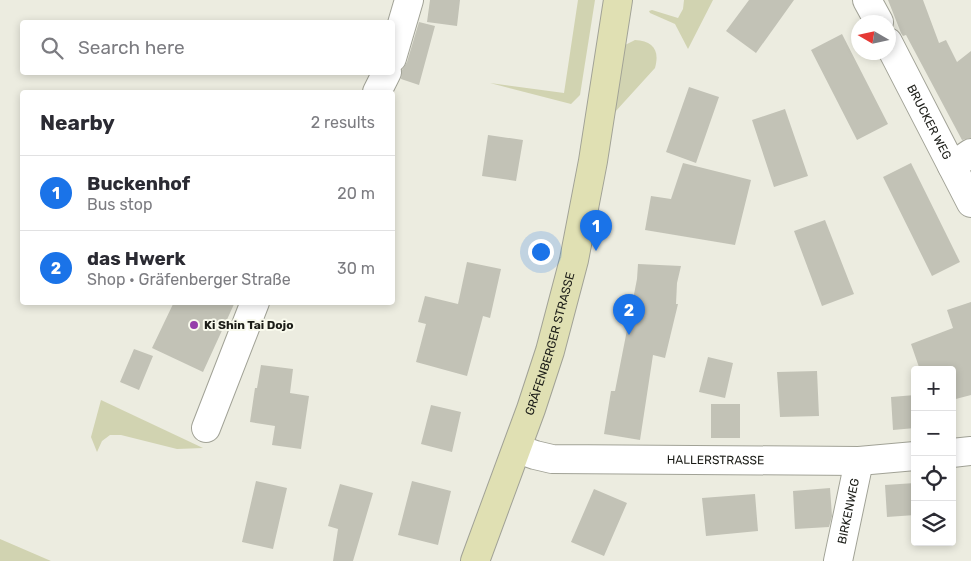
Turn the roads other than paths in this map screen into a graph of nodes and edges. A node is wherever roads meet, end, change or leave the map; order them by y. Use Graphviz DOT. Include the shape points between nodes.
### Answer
graph roads {
  1 [pos="409,0"];
  2 [pos="618,0"];
  3 [pos="867,0"];
  4 [pos="875,15"];
  5 [pos="395,48"];
  6 [pos="896,55"];
  7 [pos="386,75"];
  8 [pos="378,90"];
  9 [pos="962,160"];
  10 [pos="971,203"];
  11 [pos="254,305"];
  12 [pos="206,428"];
  13 [pos="518,449"];
  14 [pos="971,451"];
  15 [pos="956,453"];
  16 [pos="911,456"];
  17 [pos="859,461"];
  18 [pos="475,561"];
  19 [pos="838,561"];
  1 -- 5 [label="street"];
  2 -- 13 [label="main road, GRÄFENBERGER STRASSE" via="578,247 550,351"];
  3 -- 4 [label="street"];
  6 -- 9 [label="street, BRUCKER WEG"];
  7 -- 8 [label="street"];
  9 -- 10 [label="street, BRUCKER WEG"];
  11 -- 12 [label="street"];
  13 -- 17 [label="street, HALLERSTRASSE" via="552,459"];
  13 -- 18 [label="main road, GRÄFENBERGER STRASSE"];
  14 -- 15 [label="street"];
  16 -- 17 [label="street, HALLERSTRASSE"];
  17 -- 19 [label="street, BIRKENWEG"];
}
